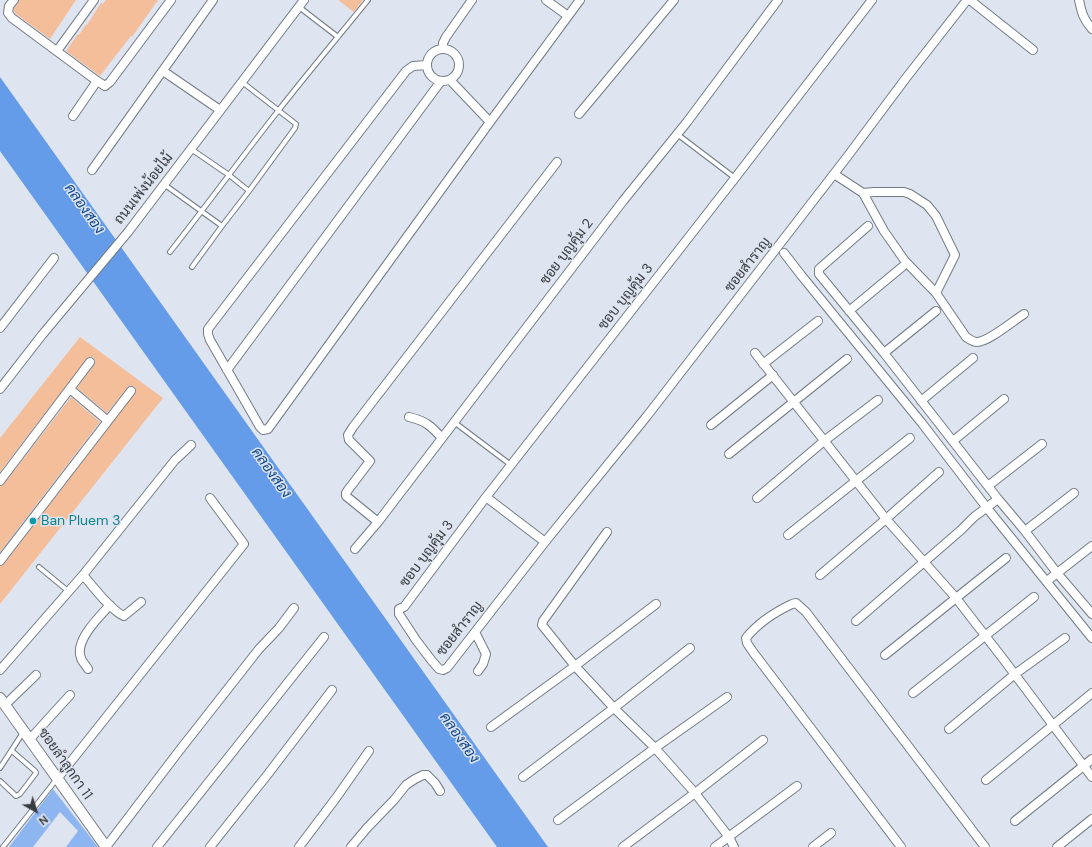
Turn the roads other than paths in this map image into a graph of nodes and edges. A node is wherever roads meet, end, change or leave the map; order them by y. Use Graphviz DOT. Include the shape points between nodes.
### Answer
graph roads {
  1 [pos="14,0"];
  2 [pos="94,0"];
  3 [pos="171,0"];
  4 [pos="213,0"];
  5 [pos="368,0"];
  6 [pos="472,0"];
  7 [pos="546,0"];
  8 [pos="580,0"];
  9 [pos="674,0"];
  10 [pos="778,0"];
  11 [pos="872,0"];
  12 [pos="966,0"];
  13 [pos="970,0"];
  14 [pos="1079,0"];
  15 [pos="302,3"];
  16 [pos="568,16"];
  17 [pos="1092,30"];
  18 [pos="338,37"];
  19 [pos="443,49"];
  20 [pos="1033,50"];
  21 [pos="57,51"];
  22 [pos="427,65"];
  23 [pos="163,71"];
  24 [pos="450,80"];
  25 [pos="97,81"];
  26 [pos="441,81"];
  27 [pos="242,82"];
  28 [pos="220,110"];
  29 [pos="278,110"];
  30 [pos="579,114"];
  31 [pos="73,116"];
  32 [pos="490,122"];
  33 [pos="677,134"];
  34 [pos="191,149"];
  35 [pos="557,162"];
  36 [pos="92,170"];
  37 [pos="834,174"];
  38 [pos="229,175"];
  39 [pos="735,178"];
  40 [pos="164,185"];
  41 [pos="249,191"];
  42 [pos="863,193"];
  43 [pos="202,211"];
  44 [pos="222,226"];
  45 [pos="868,226"];
  46 [pos="170,252"];
  47 [pos="784,253"];
  48 [pos="54,258"];
  49 [pos="192,267"];
  50 [pos="902,267"];
  51 [pos="936,293"];
  52 [pos="849,311"];
  53 [pos="936,311"];
  54 [pos="1024,314"];
  55 [pos="818,321"];
  56 [pos="0,328"];
  57 [pos="755,353"];
  58 [pos="884,353"];
  59 [pos="973,358"];
  60 [pos="847,359"];
  61 [pos="90,362"];
  62 [pos="763,364"];
  63 [pos="227,370"];
  64 [pos="773,375"];
  65 [pos="0,389"];
  66 [pos="70,390"];
  67 [pos="131,391"];
  68 [pos="1004,399"];
  69 [pos="878,400"];
  70 [pos="921,401"];
  71 [pos="794,402"];
  72 [pos="409,417"];
  73 [pos="108,421"];
  74 [pos="454,422"];
  75 [pos="711,425"];
  76 [pos="442,438"];
  77 [pos="910,438"];
  78 [pos="824,441"];
  79 [pos="953,441"];
  80 [pos="1042,444"];
  81 [pos="191,445"];
  82 [pos="729,454"];
  83 [pos="511,465"];
  84 [pos="939,472"];
  85 [pos="0,481"];
  86 [pos="856,481"];
  87 [pos="988,486"];
  88 [pos="1074,493"];
  89 [pos="486,497"];
  90 [pos="210,498"];
  91 [pos="757,498"];
  92 [pos="998,499"];
  93 [pos="988,508"];
  94 [pos="886,519"];
  95 [pos="378,522"];
  96 [pos="1025,531"];
  97 [pos="607,532"];
  98 [pos="788,535"];
  99 [pos="545,542"];
  100 [pos="1092,546"];
  101 [pos="354,550"];
  102 [pos="1006,558"];
  103 [pos="0,561"];
  104 [pos="924,562"];
  105 [pos="39,567"];
  106 [pos="1057,573"];
  107 [pos="820,574"];
  108 [pos="82,575"];
  109 [pos="1047,581"];
  110 [pos="68,592"];
  111 [pos="1034,597"];
  112 [pos="956,598"];
  113 [pos="141,602"];
  114 [pos="656,604"];
  115 [pos="110,605"];
  116 [pos="294,608"];
  117 [pos="399,609"];
  118 [pos="1092,614"];
  119 [pos="856,621"];
  120 [pos="475,632"];
  121 [pos="986,636"];
  122 [pos="324,637"];
  123 [pos="1064,638"];
  124 [pos="1092,638"];
  125 [pos="690,648"];
  126 [pos="885,655"];
  127 [pos="575,666"];
  128 [pos="88,668"];
  129 [pos="0,670"];
  130 [pos="478,671"];
  131 [pos="1015,674"];
  132 [pos="36,675"];
  133 [pos="332,690"];
  134 [pos="913,693"];
  135 [pos="1092,693"];
  136 [pos="70,695"];
  137 [pos="727,697"];
  138 [pos="2,701"];
  139 [pos="614,708"];
  140 [pos="1054,725"];
  141 [pos="491,727"];
  142 [pos="949,729"];
  143 [pos="27,735"];
  144 [pos="763,740"];
  145 [pos="655,748"];
  146 [pos="12,751"];
  147 [pos="369,751"];
  148 [pos="1092,759"];
  149 [pos="1083,766"];
  150 [pos="0,768"];
  151 [pos="523,777"];
  152 [pos="1092,777"];
  153 [pos="57,779"];
  154 [pos="986,780"];
  155 [pos="0,781"];
  156 [pos="797,786"];
  157 [pos="440,791"];
  158 [pos="695,793"];
  159 [pos="1092,819"];
  160 [pos="558,820"];
  161 [pos="1015,821"];
  162 [pos="831,833"];
  163 [pos="729,837"];
  164 [pos="3,847"];
  165 [pos="106,847"];
  166 [pos="157,847"];
  167 [pos="210,847"];
  168 [pos="299,847"];
  169 [pos="351,847"];
  170 [pos="622,847"];
  171 [pos="715,847"];
  172 [pos="734,847"];
  173 [pos="812,847"];
  174 [pos="901,847"];
  175 [pos="985,847"];
  176 [pos="1057,847"];
  1 -- 21 [label="street" via="9,6 8,13 12,18"];
  2 -- 21 [label="street"];
  3 -- 25 [label="street" via="108,84 105,86"];
  4 -- 23 [label="street"];
  5 -- 18 [label="lane"];
  6 -- 19 [label="street" via="446,37"];
  7 -- 16 [label="street"];
  8 -- 16 [label="street"];
  9 -- 30 [label="street"];
  10 -- 33 [label="street, ซอย บุญคุ้ม 2"];
  11 -- 39 [label="street, ซอบ บุญคุ้ม 3"];
  12 -- 37 [label="street, ซอยสำราญ"];
  13 -- 20 [label="street"];
  14 -- 17 [label="street" via="1082,15"];
  15 -- 18 [label="lane"];
  15 -- 27 [label="street, ถนนเพ่งน้อยไม้"];
  16 -- 32 [label="street"];
  18 -- 29 [label="lane"];
  19 -- 22 [label="street" via="432,52"];
  19 -- 24 [label="street" via="452,51 458,60 459,67"];
  21 -- 25 [label="street"];
  22 -- 26 [label="street" via="432,77"];
  22 -- 63 [label="street" via="413,66 406,71 208,329 210,340"];
  23 -- 28 [label="street"];
  23 -- 36 [label="street"];
  24 -- 26 [label="street"];
  24 -- 32 [label="street"];
  25 -- 31 [label="street"];
  26 -- 63 [label="street"];
  27 -- 28 [label="street, ถนนเพ่งน้อยไม้"];
  27 -- 29 [label="lane"];
  28 -- 34 [label="street, ถนนเพ่งน้อยไม้"];
  29 -- 38 [label="lane"];
  29 -- 41 [label="lane" via="296,126"];
  32 -- 63 [label="street" via="268,429 263,430 260,427"];
  33 -- 39 [label="lane"];
  33 -- 74 [label="street, ซอย บุญคุ้ม 2"];
  34 -- 38 [label="lane"];
  34 -- 40 [label="street, ถนนเพ่งน้อยไม้"];
  35 -- 95 [label="street" via="348,435 349,440 370,461 346,496"];
  37 -- 42 [label="street"];
  37 -- 99 [label="street, ซอยสำราญ" via="647,416"];
  38 -- 41 [label="lane"];
  38 -- 43 [label="lane"];
  39 -- 83 [label="street, ซอบ บุญคุ้ม 3"];
  40 -- 43 [label="lane"];
  40 -- 65 [label="street, ถนนเพ่งน้อยไม้"];
  41 -- 44 [label="lane"];
  42 -- 51 [label="street" via="905,261"];
  42 -- 51 [label="street" via="904,192 927,205 936,216 955,255"];
  43 -- 44 [label="lane"];
  43 -- 46 [label="lane"];
  44 -- 49 [label="lane"];
  45 -- 52 [label="street" via="818,271"];
  47 -- 93 [label="street"];
  48 -- 56 [label="street"];
  50 -- 52 [label="street"];
  51 -- 54 [label="street" via="972,342 985,341"];
  52 -- 58 [label="street"];
  53 -- 58 [label="street"];
  55 -- 62 [label="street"];
  57 -- 62 [label="street"];
  58 -- 70 [label="street"];
  59 -- 70 [label="street"];
  60 -- 71 [label="street"];
  61 -- 66 [label="street"];
  62 -- 64 [label="street"];
  64 -- 71 [label="street"];
  64 -- 75 [label="street"];
  66 -- 73 [label="street"];
  66 -- 85 [label="street"];
  67 -- 73 [label="street"];
  68 -- 79 [label="street"];
  69 -- 78 [label="street"];
  70 -- 79 [label="street"];
  71 -- 78 [label="street"];
  71 -- 82 [label="street"];
  72 -- 76 [label="street" via="425,422"];
  73 -- 103 [label="street"];
  74 -- 76 [label="street, ซอย บุญคุ้ม 2"];
  74 -- 83 [label="lane"];
  76 -- 95 [label="street, ซอย บุญคุ้ม 2"];
  77 -- 86 [label="street"];
  78 -- 86 [label="street"];
  78 -- 91 [label="street"];
  79 -- 87 [label="street"];
  80 -- 87 [label="street"];
  81 -- 108 [label="street" via="175,460"];
  83 -- 89 [label="street, ซอบ บุญคุ้ม 3"];
  84 -- 94 [label="street"];
  86 -- 94 [label="street"];
  86 -- 98 [label="street"];
  87 -- 92 [label="street"];
  88 -- 96 [label="street"];
  89 -- 99 [label="street"];
  89 -- 117 [label="street, ซอบ บุญคุ้ม 3" via="404,607"];
  90 -- 153 [label="street" via="244,544"];
  92 -- 93 [label="street"];
  92 -- 96 [label="street"];
  93 -- 104 [label="street" via="974,517"];
  93 -- 109 [label="street"];
  94 -- 104 [label="street"];
  94 -- 107 [label="street"];
  95 -- 101 [label="street, ซอย บุญคุ้ม 2"];
  96 -- 106 [label="street"];
  97 -- 127 [label="street" via="542,625"];
  99 -- 120 [label="street, ซอยสำราญ"];
  100 -- 106 [label="street"];
  102 -- 112 [label="street"];
  104 -- 112 [label="street"];
  104 -- 119 [label="street"];
  105 -- 110 [label="lane"];
  106 -- 109 [label="street"];
  106 -- 118 [label="street"];
  108 -- 110 [label="street"];
  108 -- 115 [label="street"];
  109 -- 124 [label="street"];
  110 -- 129 [label="street"];
  111 -- 121 [label="street"];
  112 -- 121 [label="street"];
  112 -- 126 [label="street"];
  113 -- 115 [label="street" via="124,616"];
  114 -- 127 [label="street"];
  115 -- 128 [label="street" via="83,639 81,658"];
  116 -- 165 [label="street" via="259,649"];
  117 -- 120 [label="street, ซอยสำราญ" via="399,614 416,640 439,669 447,668"];
  120 -- 130 [label="street" via="486,654"];
  121 -- 131 [label="street"];
  121 -- 134 [label="street"];
  122 -- 166 [label="street"];
  123 -- 131 [label="street"];
  125 -- 139 [label="street"];
  127 -- 139 [label="street"];
  127 -- 141 [label="street"];
  131 -- 140 [label="street"];
  131 -- 142 [label="street"];
  132 -- 138 [label="street"];
  133 -- 167 [label="street"];
  135 -- 140 [label="street"];
  136 -- 143 [label="street"];
  137 -- 145 [label="street"];
  138 -- 143 [label="street, ซอยลำลูกกา 11"];
  139 -- 145 [label="street"];
  139 -- 151 [label="street"];
  140 -- 149 [label="street"];
  140 -- 154 [label="street"];
  143 -- 146 [label="lane"];
  143 -- 153 [label="street, ซอยลำลูกกา 11"];
  144 -- 158 [label="street"];
  145 -- 158 [label="street"];
  145 -- 160 [label="street"];
  146 -- 150 [label="lane"];
  146 -- 155 [label="lane" via="36,773 16,796"];
  147 -- 168 [label="street"];
  148 -- 149 [label="street"];
  149 -- 152 [label="street"];
  149 -- 161 [label="street"];
  153 -- 164 [label="lane"];
  153 -- 165 [label="street, ซอยลำลูกกา 11"];
  156 -- 163 [label="street"];
  157 -- 169 [label="street" via="427,775 422,775 406,785"];
  158 -- 163 [label="street"];
  158 -- 170 [label="street"];
  159 -- 176 [label="street"];
  162 -- 173 [label="street"];
  163 -- 171 [label="street"];
  163 -- 172 [label="street"];
  174 -- 175 [label="street" via="747,643 746,638 753,629 792,604 796,603 806,612"];
}
